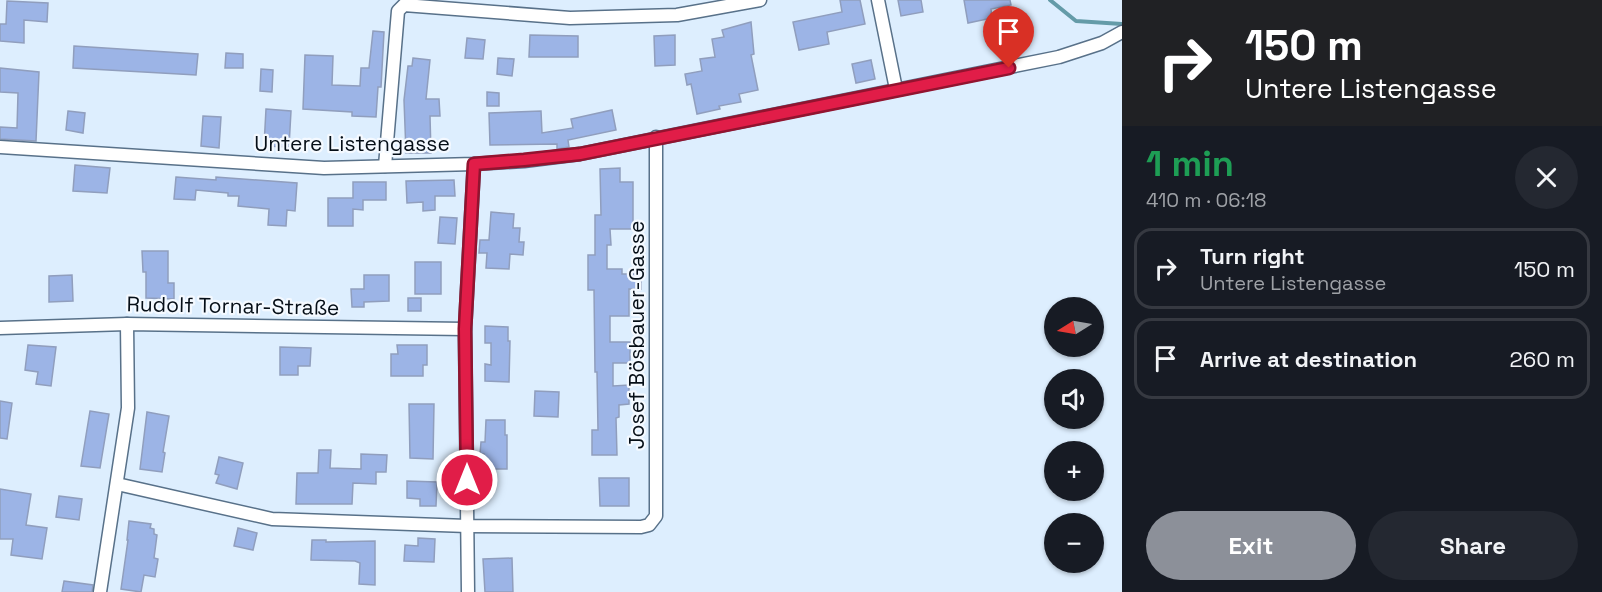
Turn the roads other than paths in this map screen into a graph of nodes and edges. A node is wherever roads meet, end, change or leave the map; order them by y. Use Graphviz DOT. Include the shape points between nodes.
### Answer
graph roads {
  1 [pos="760,0"];
  2 [pos="878,0"];
  3 [pos="1122,32"];
  4 [pos="896,89"];
  5 [pos="656,137"];
  6 [pos="0,147"];
  7 [pos="474,164"];
  8 [pos="385,166"];
  9 [pos="127,324"];
  10 [pos="0,328"];
  11 [pos="465,329"];
  12 [pos="117,484"];
  13 [pos="467,526"];
  14 [pos="100,592"];
  15 [pos="468,592"];
  1 -- 8 [label="street" via="677,15 570,18 401,6"];
  2 -- 4 [label="street"];
  3 -- 4 [label="street, Untere Listengasse" via="1059,57"];
  4 -- 5 [label="street, Untere Listengasse"];
  5 -- 7 [label="street, Untere Listengasse" via="580,154"];
  5 -- 13 [label="street, Josef Bösbauer-Gasse" via="656,516 645,526"];
  6 -- 8 [label="street, Untere Listengasse" via="324,168"];
  7 -- 8 [label="street, Untere Listengasse"];
  7 -- 11 [label="street"];
  9 -- 10 [label="street, Rudolf Tornar-Straße"];
  9 -- 11 [label="street, Rudolf Tornar-Straße"];
  9 -- 12 [label="street" via="128,408"];
  11 -- 13 [label="street"];
  12 -- 13 [label="street" via="272,519"];
  12 -- 14 [label="street"];
  13 -- 15 [label="street"];
}
